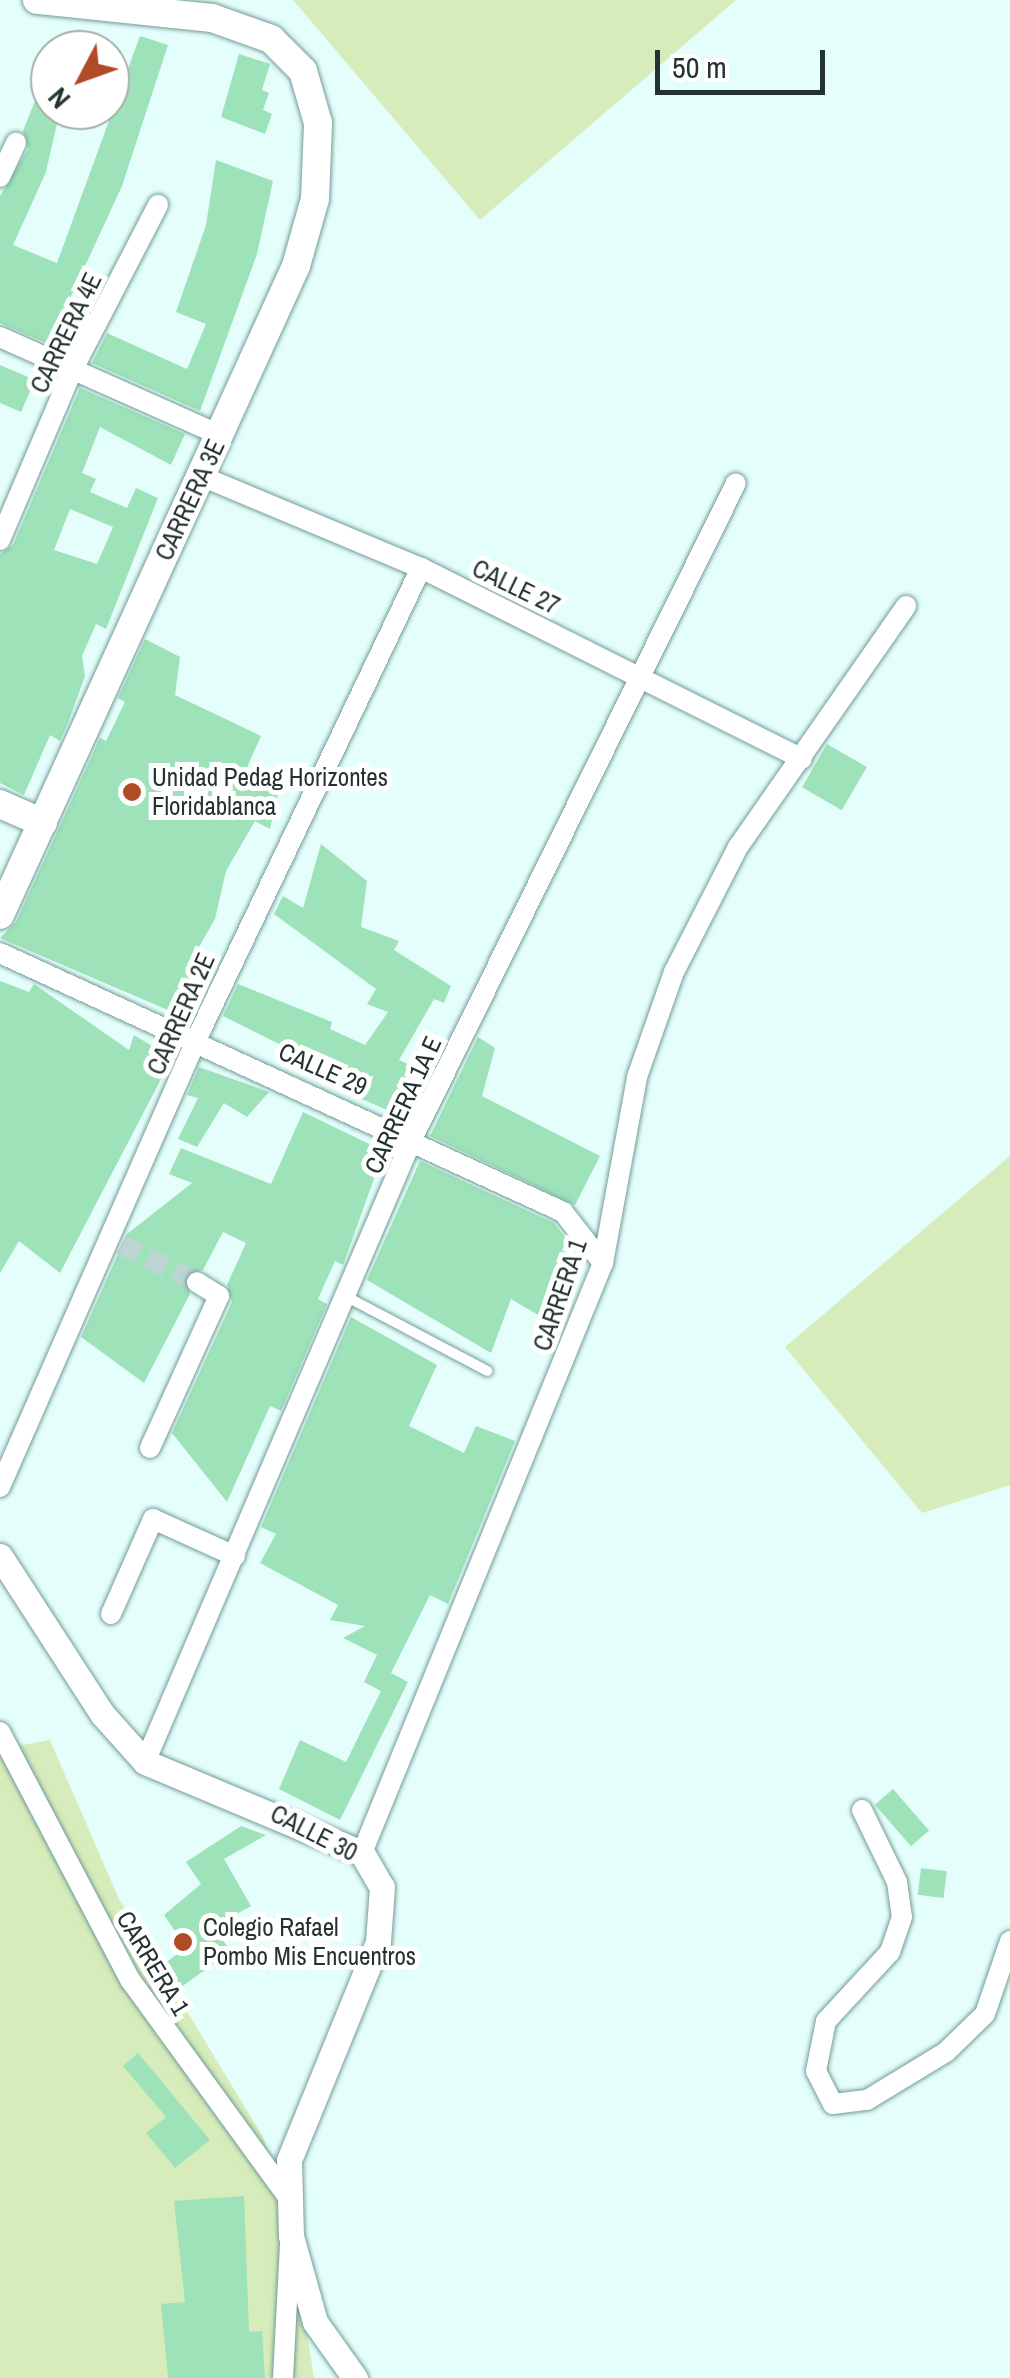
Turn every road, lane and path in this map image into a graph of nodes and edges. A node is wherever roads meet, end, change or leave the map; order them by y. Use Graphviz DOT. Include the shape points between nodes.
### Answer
graph roads {
  1 [pos="37,0"];
  2 [pos="16,142"];
  3 [pos="0,177"];
  4 [pos="158,205"];
  5 [pos="0,337"];
  6 [pos="74,369"];
  7 [pos="220,435"];
  8 [pos="201,476"];
  9 [pos="736,483"];
  10 [pos="0,540"];
  11 [pos="422,568"];
  12 [pos="906,606"];
  13 [pos="638,676"];
  14 [pos="802,759"];
  15 [pos="0,804"];
  16 [pos="42,823"];
  17 [pos="0,914"];
  18 [pos="0,953"];
  19 [pos="196,1040"];
  20 [pos="413,1138"];
  21 [pos="602,1263"];
  22 [pos="197,1282"];
  23 [pos="346,1296"];
  24 [pos="487,1372"];
  25 [pos="150,1448"];
  26 [pos="0,1487"];
  27 [pos="0,1556"];
  28 [pos="234,1556"];
  29 [pos="110,1614"];
  30 [pos="0,1732"];
  31 [pos="146,1762"];
  32 [pos="862,1810"];
  33 [pos="362,1853"];
  34 [pos="1010,1941"];
  35 [pos="291,2202"];
  36 [pos="291,2236"];
  37 [pos="283,2378"];
  38 [pos="355,2378"];
  1 -- 7 [label="main road, CARRERA 3E" via="212,18 271,39 303,71 318,123 315,199 296,266"];
  2 -- 3 [label="street"];
  4 -- 6 [label="street, CARRERA 4E"];
  5 -- 6 [label="street"];
  6 -- 7 [label="street"];
  6 -- 10 [label="street, CARRERA 4E"];
  7 -- 8 [label="main road, CARRERA 3E"];
  8 -- 11 [label="street, CALLE 27"];
  8 -- 16 [label="main road, CARRERA 3E"];
  9 -- 13 [label="street, CARRERA 1A E"];
  11 -- 13 [label="street, CALLE 27"];
  11 -- 19 [label="street, CARRERA 2E"];
  12 -- 14 [label="street, CARRERA 1"];
  13 -- 14 [label="street, CALLE 27"];
  13 -- 20 [label="street, CARRERA 1A E"];
  14 -- 21 [label="street, CARRERA 1" via="738,847 674,972 638,1077"];
  15 -- 16 [label="main road"];
  16 -- 17 [label="main road, CARRERA 3E"];
  18 -- 19 [label="street, CALLE 29"];
  19 -- 20 [label="street, CALLE 29"];
  19 -- 26 [label="street, CARRERA 2E" via="115,1242"];
  20 -- 21 [label="street, CALLE 29" via="563,1212"];
  20 -- 23 [label="street, CARRERA 1A E"];
  21 -- 33 [label="street, CARRERA 1"];
  22 -- 25 [label="street" via="219,1296"];
  23 -- 24 [label="lane"];
  23 -- 28 [label="street, CARRERA 1A E"];
  27 -- 31 [label="street, CALLE 30" via="102,1715"];
  28 -- 29 [label="street" via="153,1519"];
  28 -- 31 [label="street, CARRERA 1A E"];
  30 -- 35 [label="street, CARRERA 1" via="130,1981"];
  31 -- 33 [label="street, CALLE 30"];
  32 -- 34 [label="street" via="898,1882 902,1917 890,1952 826,2021 816,2071 833,2104 866,2100 946,2052 986,2014"];
  33 -- 35 [label="street, CALLE 30" via="382,1886 378,1942 289,2160"];
  35 -- 36 [label="street, CALLE 30"];
  36 -- 37 [label="street"];
  36 -- 38 [label="street, CALLE 30" via="316,2322"];
}
